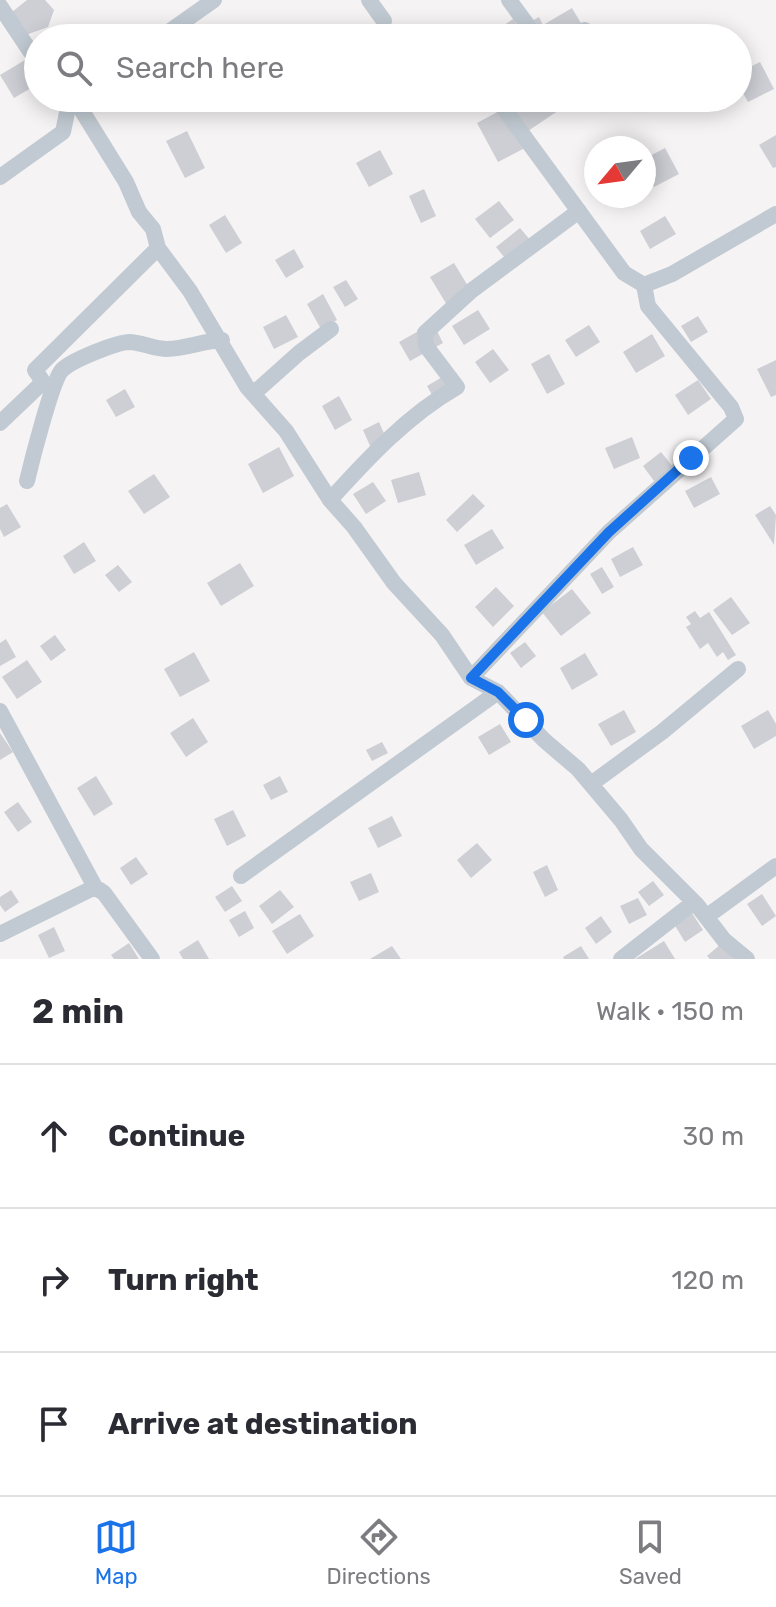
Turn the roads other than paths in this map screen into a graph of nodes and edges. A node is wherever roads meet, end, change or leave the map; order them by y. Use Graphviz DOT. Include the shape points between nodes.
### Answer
graph roads {
  1 [pos="214,0"];
  2 [pos="369,0"];
  3 [pos="509,0"];
  4 [pos="0,6"];
  5 [pos="384,21"];
  6 [pos="180,24"];
  7 [pos="527,24"];
  8 [pos="24,39"];
  9 [pos="68,112"];
  10 [pos="81,112"];
  11 [pos="506,112"];
  12 [pos="0,177"];
  13 [pos="579,211"];
  14 [pos="776,214"];
  15 [pos="158,248"];
  16 [pos="644,285"];
  17 [pos="331,329"];
  18 [pos="222,340"];
  19 [pos="253,394"];
  20 [pos="0,423"];
  21 [pos="27,481"];
  22 [pos="330,500"];
  23 [pos="738,669"];
  24 [pos="471,678"];
  25 [pos="498,692"];
  26 [pos="0,711"];
  27 [pos="591,784"];
  28 [pos="776,866"];
  29 [pos="241,876"];
  30 [pos="95,887"];
  31 [pos="694,902"];
  32 [pos="706,917"];
  33 [pos="0,934"];
  34 [pos="152,959"];
  35 [pos="621,959"];
  36 [pos="747,959"];
  1 -- 6 [label="street"];
  2 -- 5 [label="street"];
  3 -- 7 [label="street"];
  4 -- 8 [label="street"];
  9 -- 12 [label="street" via="63,132"];
  10 -- 15 [label="street" via="153,229"];
  11 -- 13 [label="street"];
  13 -- 16 [label="street" via="624,273"];
  13 -- 22 [label="street" via="471,291 425,333 426,346 457,387 374,453"];
  14 -- 16 [label="street"];
  15 -- 18 [label="street"];
  15 -- 20 [label="street" via="35,370 43,382"];
  16 -- 24 [label="street" via="648,306 736,419 609,532"];
  17 -- 19 [label="street"];
  18 -- 19 [label="street"];
  18 -- 21 [label="street" via="165,350 116,344 63,369"];
  19 -- 22 [label="street" via="286,431"];
  22 -- 24 [label="street"];
  23 -- 27 [label="street"];
  24 -- 25 [label="street"];
  25 -- 27 [label="street"];
  25 -- 29 [label="street"];
  26 -- 30 [label="street"];
  27 -- 31 [label="street" via="641,849"];
  28 -- 32 [label="street"];
  30 -- 33 [label="street"];
  30 -- 34 [label="street"];
  31 -- 32 [label="street"];
  31 -- 35 [label="street"];
  32 -- 36 [label="street"];
}
